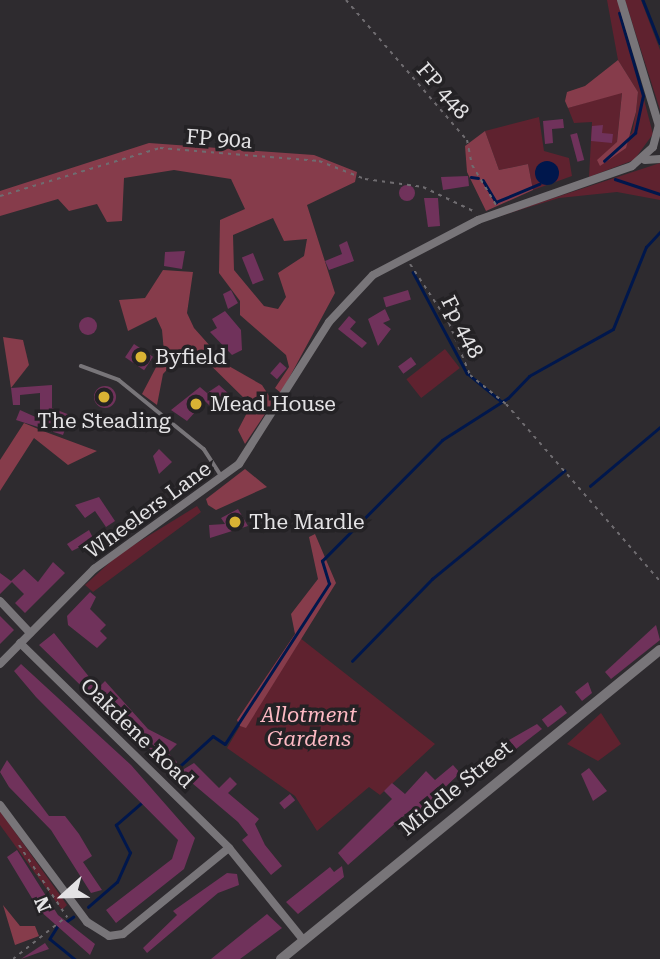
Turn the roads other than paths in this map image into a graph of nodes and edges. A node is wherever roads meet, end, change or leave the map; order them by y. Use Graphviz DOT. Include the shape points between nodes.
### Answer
graph roads {
  1 [pos="621,0"];
  2 [pos="659,127"];
  3 [pos="660,159"];
  4 [pos="645,160"];
  5 [pos="81,366"];
  6 [pos="223,479"];
  7 [pos="0,601"];
  8 [pos="30,633"];
  9 [pos="20,643"];
  10 [pos="660,650"];
  11 [pos="0,664"];
  12 [pos="0,805"];
  13 [pos="229,848"];
  14 [pos="304,941"];
  15 [pos="281,959"];
  1 -- 2 [label="street"];
  2 -- 4 [label="street"];
  3 -- 4 [label="street, Wheelers Lane"];
  4 -- 6 [label="street, Wheelers Lane" via="478,220 406,257 348,295 249,452"];
  5 -- 6 [label="lane" via="120,380 204,449"];
  6 -- 8 [label="street, Wheelers Lane" via="117,550"];
  7 -- 8 [label="street"];
  8 -- 9 [label="street, Wheelers Lane"];
  9 -- 11 [label="street, Wheelers Lane"];
  9 -- 13 [label="street, Oakdene Road"];
  10 -- 14 [label="street, Middle Street"];
  12 -- 13 [label="street" via="77,908 109,936 123,933"];
  13 -- 14 [label="street, Oakdene Road"];
  14 -- 15 [label="street, Middle Street"];
}
